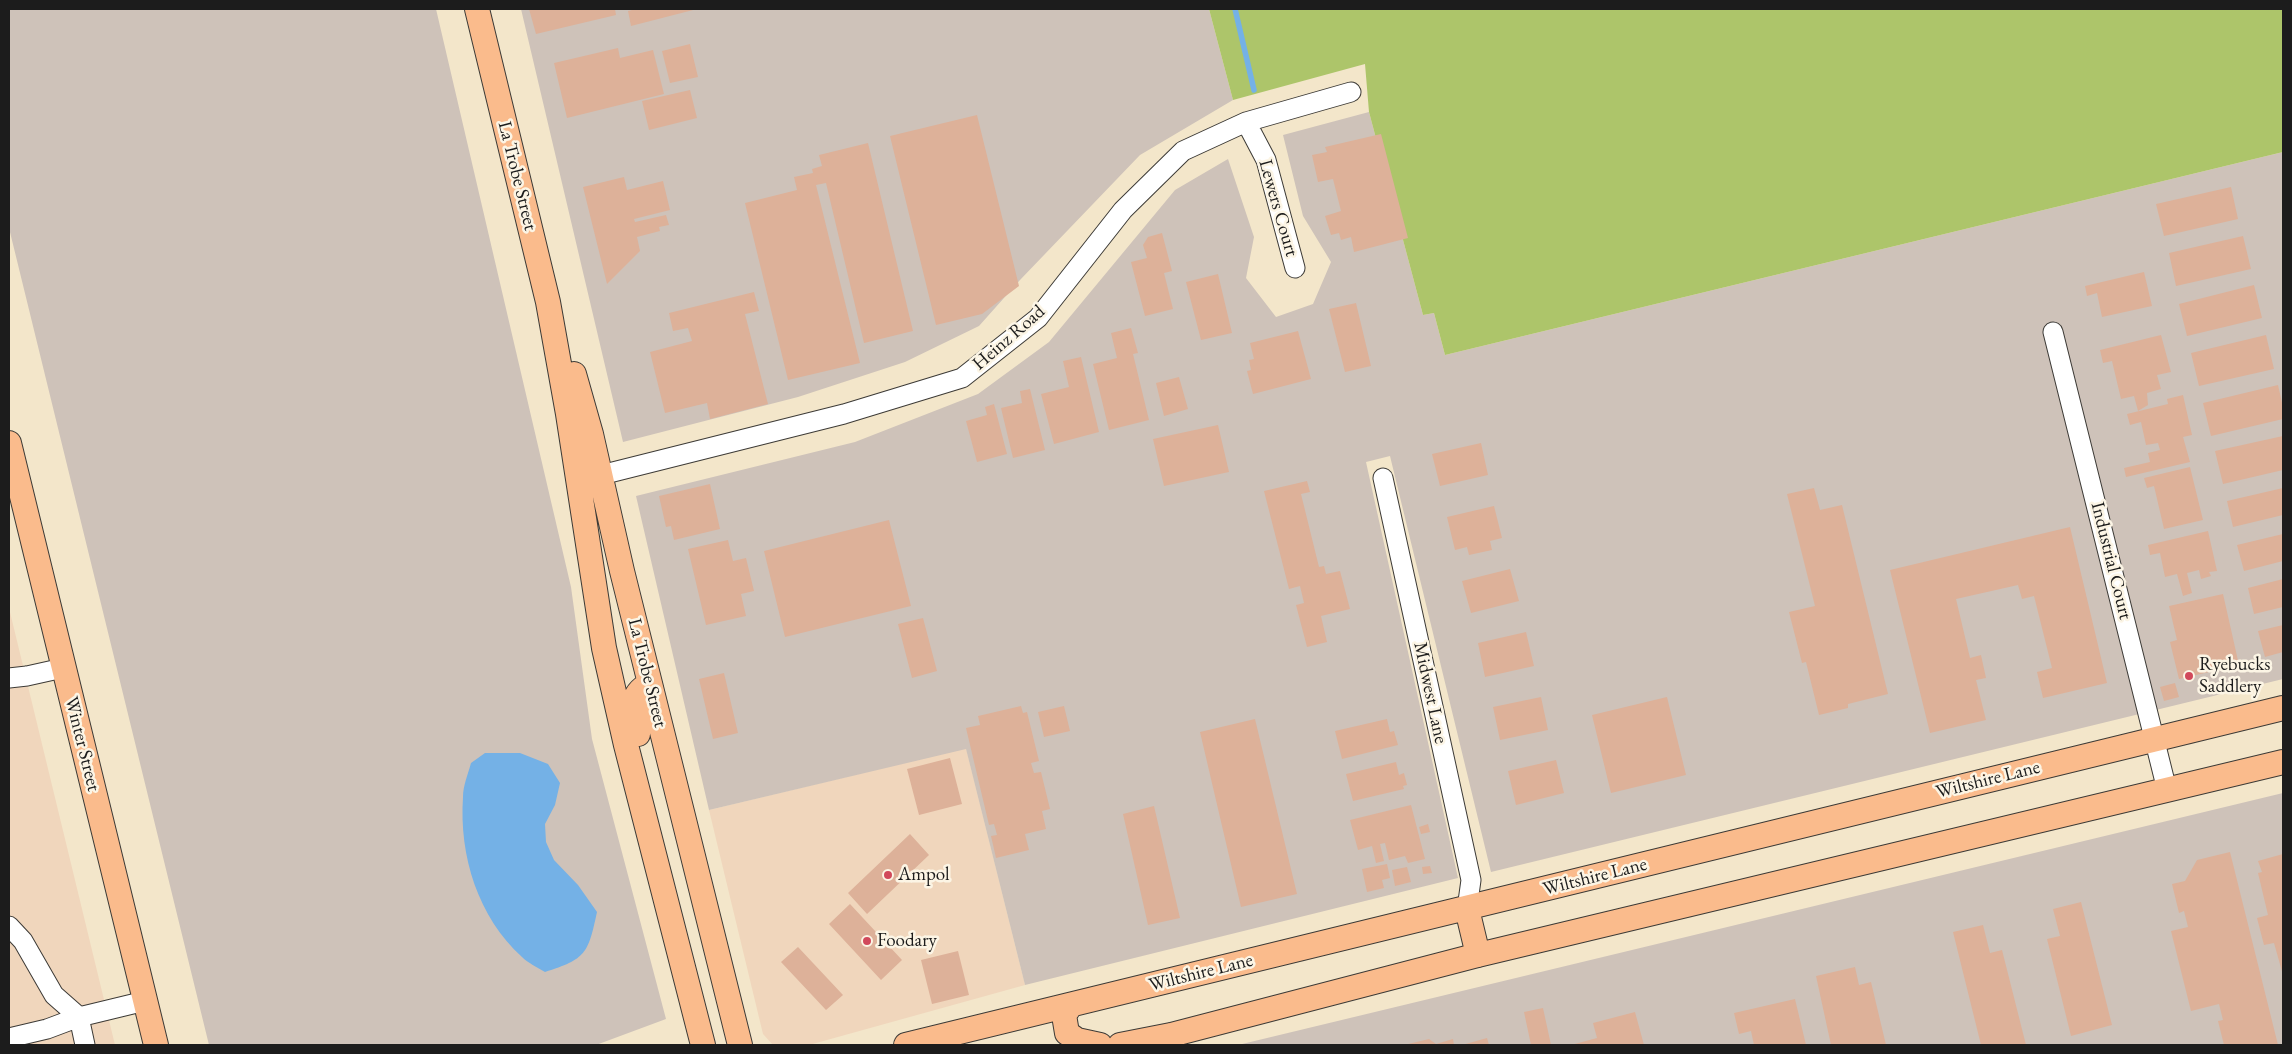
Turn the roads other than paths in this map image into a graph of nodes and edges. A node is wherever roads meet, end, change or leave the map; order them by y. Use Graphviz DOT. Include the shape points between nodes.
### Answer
graph roads {
  1 [pos="473,9"];
  2 [pos="478,9"];
  3 [pos="486,50"];
  4 [pos="1351,92"];
  5 [pos="1246,122"];
  6 [pos="1295,268"];
  7 [pos="548,302"];
  8 [pos="2053,332"];
  9 [pos="9,443"];
  10 [pos="601,475"];
  11 [pos="1383,478"];
  12 [pos="599,618"];
  13 [pos="64,668"];
  14 [pos="9,678"];
  15 [pos="2283,708"];
  16 [pos="2155,739"];
  17 [pos="2283,762"];
  18 [pos="2167,790"];
  19 [pos="667,800"];
  20 [pos="664,892"];
  21 [pos="1467,909"];
  22 [pos="9,926"];
  23 [pos="1478,955"];
  24 [pos="54,995"];
  25 [pos="145,1001"];
  26 [pos="1071,1005"];
  27 [pos="79,1017"];
  28 [pos="47,1029"];
  29 [pos="963,1031"];
  30 [pos="701,1034"];
  31 [pos="9,1038"];
  32 [pos="86,1045"];
  33 [pos="156,1045"];
  34 [pos="690,1045"];
  35 [pos="740,1045"];
  36 [pos="906,1045"];
  37 [pos="988,1045"];
  38 [pos="1100,1045"];
  39 [pos="1120,1045"];
  1 -- 3 [label="main road, La Trobe Street"];
  2 -- 3 [label="main road, La Trobe Street"];
  3 -- 7 [label="main road, La Trobe Street"];
  4 -- 5 [label="street, Heinz Road"];
  5 -- 6 [label="street, Lewers Court" via="1266,160"];
  5 -- 10 [label="street, Heinz Road" via="1183,151 1123,210 1038,318 962,378 844,414"];
  7 -- 10 [label="main road, La Trobe Street" via="577,383"];
  7 -- 12 [label="main road, La Trobe Street"];
  8 -- 16 [label="street, Industrial Court"];
  9 -- 13 [label="main road, Winter Street"];
  10 -- 12 [label="main road" via="591,485 602,573"];
  10 -- 19 [label="main road, La Trobe Street" via="650,684"];
  11 -- 21 [label="street, Midwest Lane" via="1472,880"];
  12 -- 20 [label="main road, La Trobe Street" via="626,745"];
  13 -- 14 [label="street"];
  13 -- 25 [label="main road, Winter Street"];
  15 -- 16 [label="main road, Wiltshire Lane"];
  16 -- 18 [label="street, Industrial Court"];
  16 -- 21 [label="main road, Wiltshire Lane"];
  17 -- 18 [label="main road"];
  18 -- 23 [label="main road"];
  19 -- 20 [label="main road" via="663,841"];
  19 -- 35 [label="main road, La Trobe Street"];
  20 -- 30 [label="main road, La Trobe Street"];
  21 -- 23 [label="main road"];
  21 -- 26 [label="main road, Wiltshire Lane"];
  22 -- 24 [label="street" via="23,942"];
  23 -- 39 [label="main road" via="1171,1035"];
  24 -- 27 [label="street"];
  24 -- 28 [label="street"];
  25 -- 27 [label="street"];
  25 -- 33 [label="main road, Winter Street"];
  26 -- 29 [label="main road, Wiltshire Lane"];
  26 -- 38 [label="main road" via="1064,1015 1067,1033 1077,1040"];
  27 -- 28 [label="street"];
  27 -- 32 [label="street"];
  28 -- 31 [label="street"];
  29 -- 36 [label="main road, Wiltshire Lane"];
  29 -- 37 [label="main road"];
  30 -- 34 [label="main road"];
}
